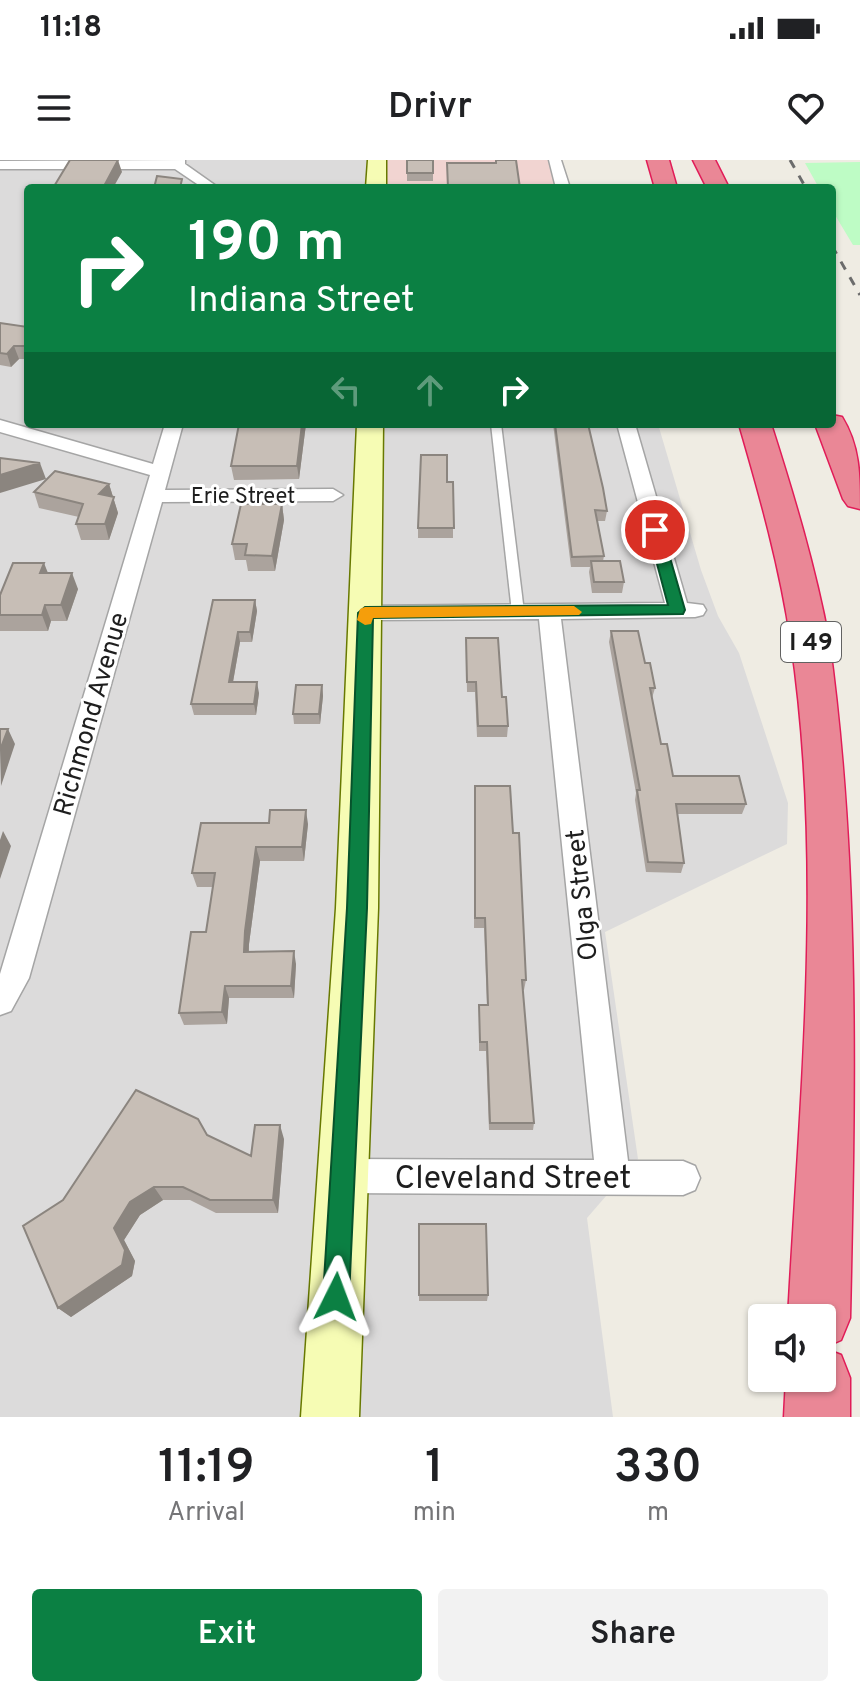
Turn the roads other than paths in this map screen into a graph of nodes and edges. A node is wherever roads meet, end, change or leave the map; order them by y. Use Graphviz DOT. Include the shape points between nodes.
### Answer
graph roads {
  1 [pos="377,160"];
  2 [pos="555,160"];
  3 [pos="658,160"];
  4 [pos="704,160"];
  5 [pos="725,160"];
  6 [pos="178,162"];
  7 [pos="0,165"];
  8 [pos="207,184"];
  9 [pos="376,184"];
  10 [pos="562,184"];
  11 [pos="665,184"];
  12 [pos="716,184"];
  13 [pos="732,184"];
  14 [pos="0,426"];
  15 [pos="173,428"];
  16 [pos="370,428"];
  17 [pos="496,428"];
  18 [pos="627,428"];
  19 [pos="756,428"];
  20 [pos="833,428"];
  21 [pos="160,472"];
  22 [pos="333,495"];
  23 [pos="154,496"];
  24 [pos="860,499"];
  25 [pos="518,612"];
  26 [pos="549,612"];
  27 [pos="365,613"];
  28 [pos="0,1001"];
  29 [pos="342,1176"];
  30 [pos="613,1178"];
  31 [pos="683,1178"];
  32 [pos="819,1304"];
  33 [pos="818,1392"];
  34 [pos="330,1417"];
  35 [pos="817,1417"];
  1 -- 9 [label="street"];
  2 -- 10 [label="street"];
  3 -- 11 [label="highway"];
  4 -- 12 [label="highway"];
  5 -- 13 [label="highway"];
  6 -- 7 [label="street"];
  6 -- 8 [label="street"];
  14 -- 21 [label="street, Erie Street"];
  15 -- 21 [label="street, Richmond Avenue"];
  16 -- 27 [label="street"];
  17 -- 25 [label="lane"];
  18 -- 26 [label="street" via="686,610"];
  19 -- 32 [label="highway, I 49" via="800,584 827,788 831,961"];
  20 -- 24 [label="highway"];
  21 -- 23 [label="street, Richmond Avenue"];
  22 -- 23 [label="street, Erie Street"];
  23 -- 28 [label="street, Richmond Avenue" via="14,978"];
  25 -- 26 [label="street"];
  25 -- 27 [label="street"];
  26 -- 30 [label="street, Olga Street"];
  27 -- 29 [label="street"];
  29 -- 30 [label="street, Cleveland Street"];
  29 -- 34 [label="street"];
  30 -- 31 [label="street, Cleveland Street"];
  33 -- 35 [label="highway"];
}
